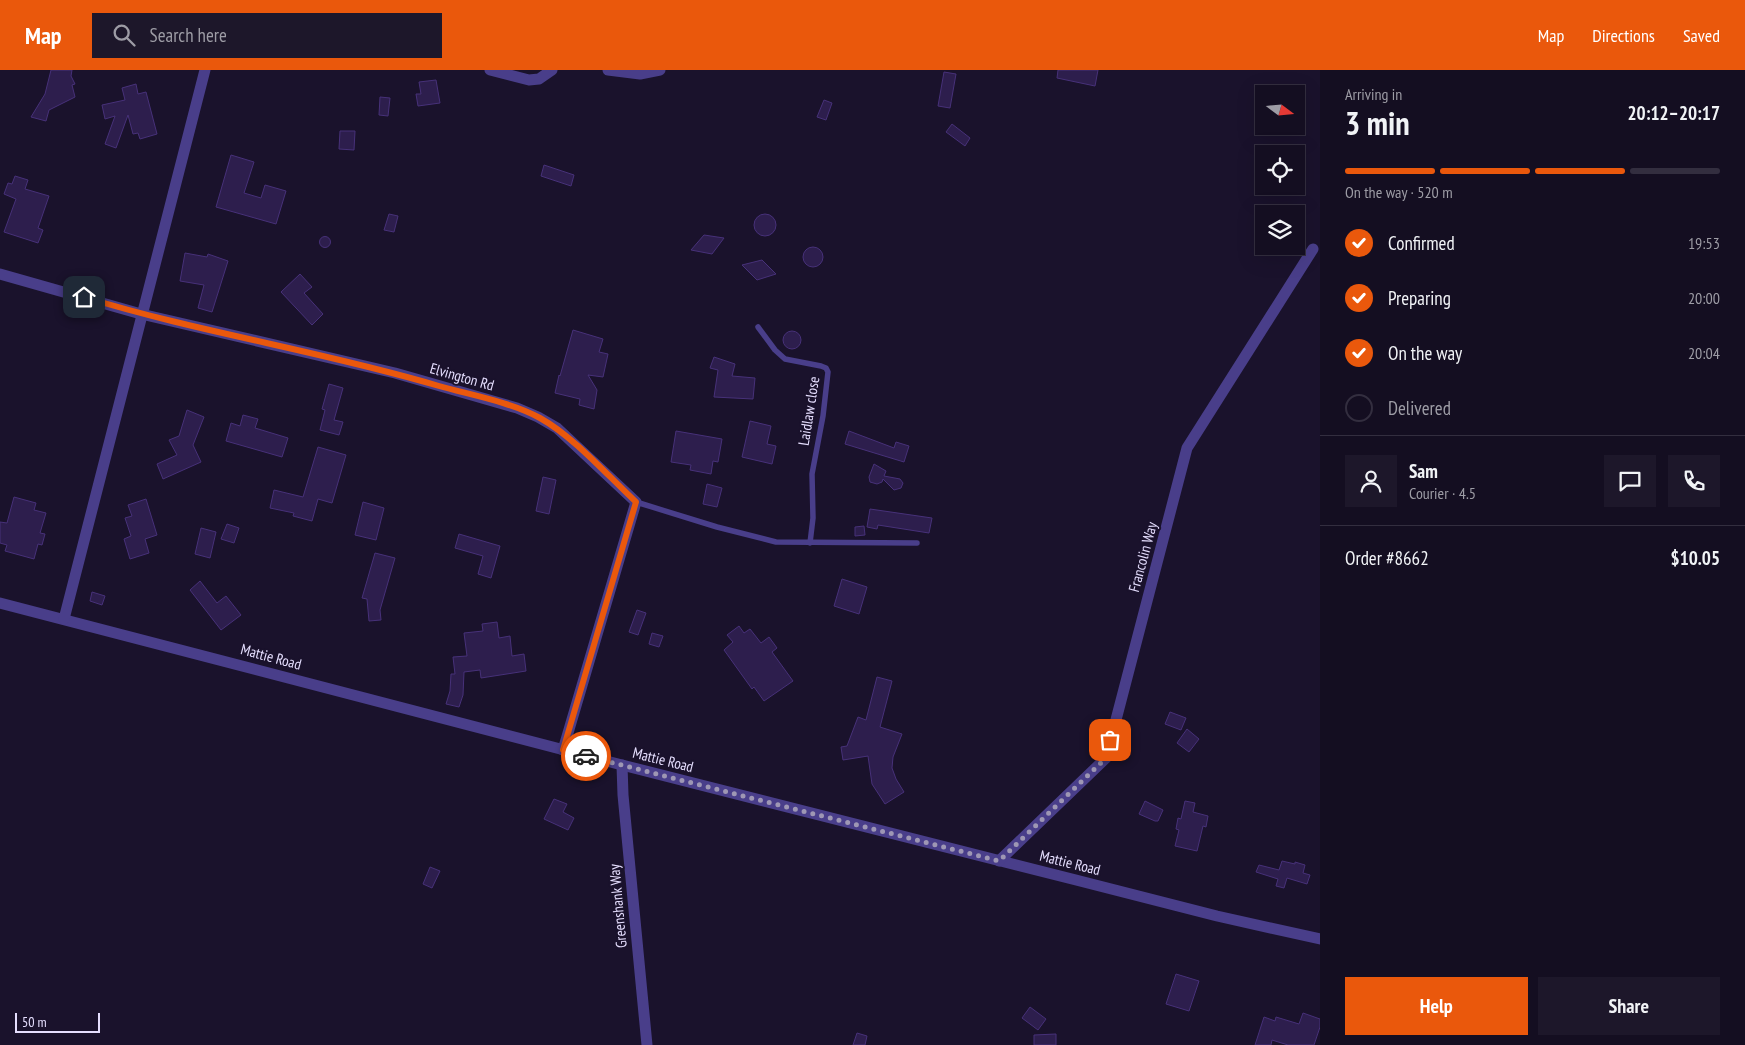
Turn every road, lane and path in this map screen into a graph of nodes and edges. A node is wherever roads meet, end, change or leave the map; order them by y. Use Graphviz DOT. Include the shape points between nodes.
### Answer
graph roads {
  1 [pos="205,70"];
  2 [pos="490,70"];
  3 [pos="552,70"];
  4 [pos="608,70"];
  5 [pos="660,70"];
  6 [pos="1313,249"];
  7 [pos="0,274"];
  8 [pos="141,314"];
  9 [pos="758,327"];
  10 [pos="636,502"];
  11 [pos="810,543"];
  12 [pos="917,543"];
  13 [pos="0,603"];
  14 [pos="64,619"];
  15 [pos="563,750"];
  16 [pos="622,765"];
  17 [pos="999,861"];
  18 [pos="1320,939"];
  19 [pos="647,1045"];
  1 -- 8 [label="street"];
  2 -- 3 [label="street" via="529,80 539,79"];
  4 -- 5 [label="street" via="640,74"];
  6 -- 17 [label="street, Francolin Way" via="1187,448 1106,758"];
  7 -- 8 [label="street, Elvington Rd"];
  8 -- 10 [label="street, Elvington Rd" via="395,373 517,408 558,428"];
  8 -- 14 [label="street"];
  9 -- 11 [label="lane, Laidlaw close" via="785,359 821,366 828,372 812,474"];
  10 -- 11 [label="lane" via="776,542"];
  10 -- 15 [label="street"];
  11 -- 12 [label="lane"];
  13 -- 14 [label="street, Mattie Road"];
  14 -- 15 [label="street, Mattie Road"];
  15 -- 16 [label="street, Mattie Road"];
  16 -- 17 [label="street, Mattie Road"];
  16 -- 19 [label="street, Greenshank Way"];
  17 -- 18 [label="street, Mattie Road"];
}
